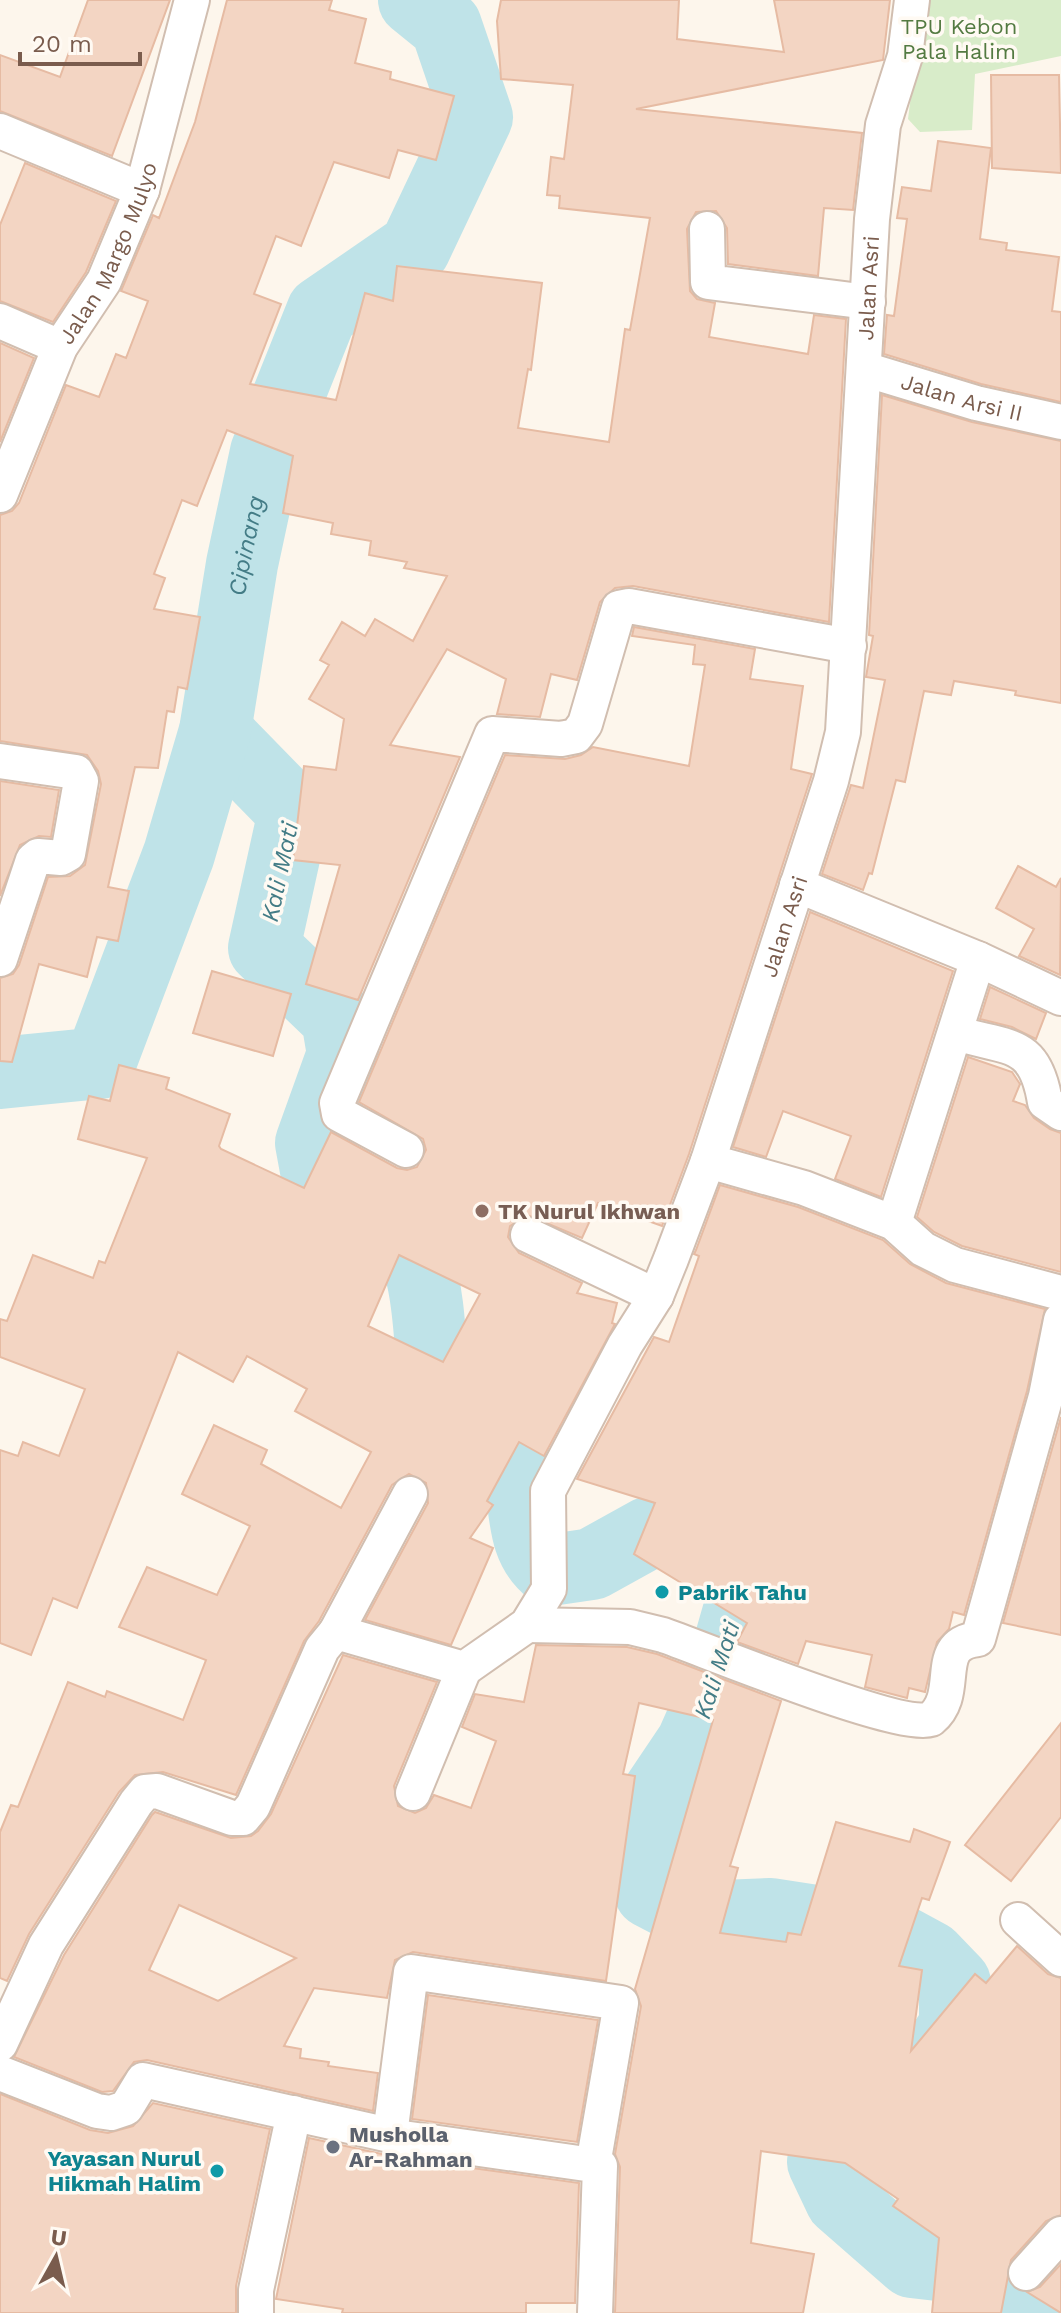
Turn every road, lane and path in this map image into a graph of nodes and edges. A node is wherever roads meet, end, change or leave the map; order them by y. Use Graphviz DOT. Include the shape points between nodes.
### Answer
graph roads {
  1 [pos="192,0"];
  2 [pos="912,0"];
  3 [pos="0,131"];
  4 [pos="142,190"];
  5 [pos="707,229"];
  6 [pos="868,302"];
  7 [pos="0,321"];
  8 [pos="60,347"];
  9 [pos="864,369"];
  10 [pos="1061,422"];
  11 [pos="0,495"];
  12 [pos="849,646"];
  13 [pos="0,761"];
  14 [pos="797,885"];
  15 [pos="0,959"];
  16 [pos="978,959"];
  17 [pos="1061,998"];
  18 [pos="955,1033"];
  19 [pos="1061,1113"];
  20 [pos="406,1150"];
  21 [pos="708,1161"];
  22 [pos="894,1223"];
  23 [pos="528,1235"];
  24 [pos="1061,1293"];
  25 [pos="656,1296"];
  26 [pos="1061,1320"];
  27 [pos="410,1494"];
  28 [pos="527,1625"];
  29 [pos="347,1635"];
  30 [pos="464,1669"];
  31 [pos="413,1793"];
  32 [pos="1018,1920"];
  33 [pos="1061,1959"];
  34 [pos="0,2044"];
  35 [pos="0,2073"];
  36 [pos="294,2113"];
  37 [pos="390,2135"];
  38 [pos="593,2165"];
  39 [pos="1061,2234"];
  40 [pos="1026,2273"];
  41 [pos="256,2313"];
  42 [pos="595,2313"];
  1 -- 4 [label="street, Jalan Margo Mulyo"];
  2 -- 6 [label="street, Jalan Asri" via="905,56 883,125"];
  3 -- 4 [label="street"];
  4 -- 8 [label="street, Jalan Margo Mulyo" via="104,281"];
  5 -- 6 [label="street" via="708,282"];
  6 -- 9 [label="street, Jalan Asri"];
  7 -- 8 [label="street"];
  8 -- 11 [label="street, Jalan Margo Mulyo"];
  9 -- 10 [label="street, Jalan Arsi II"];
  9 -- 12 [label="street, Jalan Asri"];
  12 -- 14 [label="street, Jalan Asri" via="843,732 816,836"];
  12 -- 20 [label="street" via="619,608 585,724 576,736 492,734 337,1103 339,1114"];
  13 -- 15 [label="street" via="76,772 81,781 68,854 33,860"];
  14 -- 16 [label="street"];
  14 -- 21 [label="street, Jalan Asri"];
  16 -- 17 [label="street"];
  16 -- 18 [label="street"];
  18 -- 19 [label="street" via="1025,1054 1036,1065 1045,1102"];
  18 -- 22 [label="street"];
  21 -- 22 [label="street" via="804,1188"];
  21 -- 25 [label="street, Jalan Asri"];
  22 -- 24 [label="street" via="936,1257"];
  23 -- 25 [label="street"];
  25 -- 28 [label="street, Jalan Asri" via="548,1491 549,1589"];
  26 -- 28 [label="street" via="1046,1396 978,1639 963,1640 954,1649 946,1699 938,1713 920,1721 879,1711 630,1627"];
  27 -- 29 [label="street"];
  28 -- 30 [label="street, Jalan Asri"];
  29 -- 30 [label="street"];
  29 -- 34 [label="street" via="322,1649 243,1818 157,1791 145,1792 46,1945"];
  30 -- 31 [label="street"];
  32 -- 33 [label="street"];
  35 -- 36 [label="street" via="103,2112 126,2108 143,2080"];
  36 -- 37 [label="street"];
  36 -- 41 [label="street" via="256,2290"];
  37 -- 38 [label="street"];
  37 -- 38 [label="street" via="411,1972 621,2003"];
  38 -- 42 [label="street" via="600,2166 601,2200"];
  39 -- 40 [label="street"];
}
